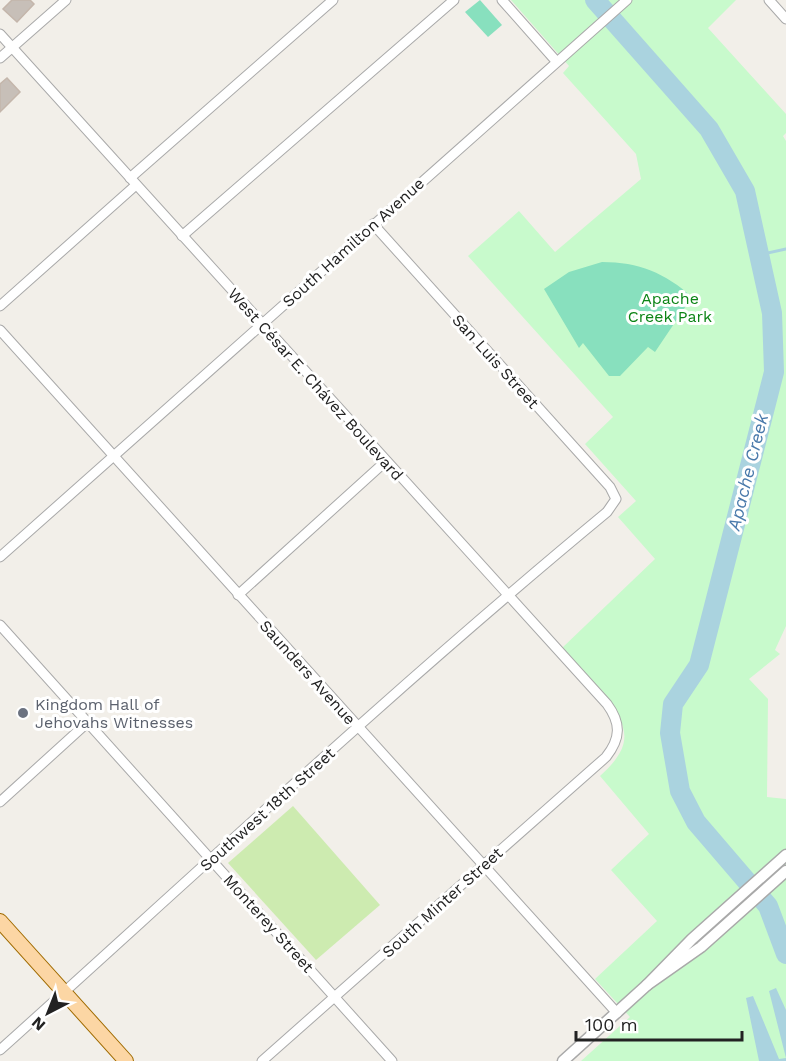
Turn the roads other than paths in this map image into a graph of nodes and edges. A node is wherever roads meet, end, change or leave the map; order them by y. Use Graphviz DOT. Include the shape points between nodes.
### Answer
graph roads {
  1 [pos="66,0"];
  2 [pos="333,0"];
  3 [pos="502,0"];
  4 [pos="627,0"];
  5 [pos="769,0"];
  6 [pos="452,1"];
  7 [pos="786,19"];
  8 [pos="0,34"];
  9 [pos="12,47"];
  10 [pos="0,58"];
  11 [pos="556,61"];
  12 [pos="133,181"];
  13 [pos="373,224"];
  14 [pos="182,236"];
  15 [pos="0,306"];
  16 [pos="260,324"];
  17 [pos="0,330"];
  18 [pos="114,457"];
  19 [pos="386,461"];
  20 [pos="616,499"];
  21 [pos="0,557"];
  22 [pos="508,594"];
  23 [pos="238,595"];
  24 [pos="0,625"];
  25 [pos="88,722"];
  26 [pos="358,726"];
  27 [pos="617,739"];
  28 [pos="0,802"];
  29 [pos="785,856"];
  30 [pos="212,860"];
  31 [pos="483,864"];
  32 [pos="786,872"];
  33 [pos="0,921"];
  34 [pos="647,986"];
  35 [pos="64,992"];
  36 [pos="335,997"];
  37 [pos="617,1013"];
  38 [pos="0,1050"];
  39 [pos="126,1061"];
  40 [pos="262,1061"];
  41 [pos="393,1061"];
  42 [pos="563,1061"];
  1 -- 9 [label="street"];
  2 -- 12 [label="street"];
  3 -- 11 [label="street"];
  4 -- 11 [label="street, South Hamilton Avenue"];
  5 -- 7 [label="street"];
  6 -- 14 [label="street"];
  8 -- 9 [label="street, West César E. Chávez Boulevard"];
  9 -- 10 [label="street"];
  9 -- 12 [label="street, West César E. Chávez Boulevard"];
  11 -- 13 [label="street, South Hamilton Avenue"];
  12 -- 14 [label="street, West César E. Chávez Boulevard"];
  12 -- 15 [label="street"];
  13 -- 16 [label="street, South Hamilton Avenue"];
  13 -- 20 [label="street, San Luis Street" via="610,487"];
  14 -- 16 [label="street, West César E. Chávez Boulevard"];
  16 -- 18 [label="street, South Hamilton Avenue"];
  16 -- 19 [label="street, West César E. Chávez Boulevard"];
  17 -- 18 [label="street, Saunders Avenue"];
  18 -- 21 [label="street, South Hamilton Avenue"];
  18 -- 23 [label="street, Saunders Avenue"];
  19 -- 22 [label="street, West César E. Chávez Boulevard"];
  19 -- 23 [label="street"];
  20 -- 22 [label="street, Southwest 18th Street" via="607,512"];
  22 -- 26 [label="street, Southwest 18th Street"];
  22 -- 27 [label="street, West César E. Chávez Boulevard" via="610,709 617,720"];
  23 -- 26 [label="street, Saunders Avenue"];
  24 -- 25 [label="street, Monterey Street"];
  25 -- 28 [label="street"];
  25 -- 30 [label="street, Monterey Street"];
  26 -- 30 [label="street, Southwest 18th Street"];
  26 -- 31 [label="street, Saunders Avenue"];
  27 -- 31 [label="street, South Minter Street" via="606,757"];
  29 -- 34 [label="street" via="724,909"];
  30 -- 35 [label="street, Southwest 18th Street"];
  30 -- 36 [label="street, Monterey Street"];
  31 -- 36 [label="street, South Minter Street"];
  31 -- 37 [label="street, Saunders Avenue"];
  32 -- 34 [label="street" via="700,947"];
  33 -- 35 [label="main road"];
  34 -- 37 [label="street"];
  35 -- 38 [label="street, Southwest 18th Street"];
  35 -- 39 [label="main road"];
  36 -- 40 [label="street, South Minter Street"];
  36 -- 41 [label="street, Monterey Street"];
  37 -- 42 [label="street"];
}
